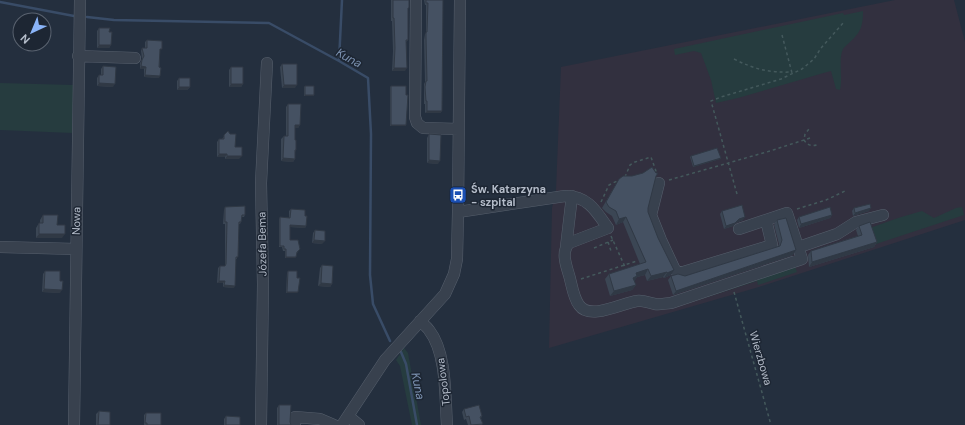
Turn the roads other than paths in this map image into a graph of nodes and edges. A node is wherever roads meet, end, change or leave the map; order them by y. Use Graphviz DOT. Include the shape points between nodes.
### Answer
graph roads {
  1 [pos="80,0"];
  2 [pos="416,0"];
  3 [pos="460,0"];
  4 [pos="78,56"];
  5 [pos="134,58"];
  6 [pos="267,63"];
  7 [pos="459,129"];
  8 [pos="659,183"];
  9 [pos="572,196"];
  10 [pos="458,212"];
  11 [pos="883,215"];
  12 [pos="766,220"];
  13 [pos="739,229"];
  14 [pos="0,247"];
  15 [pos="566,247"];
  16 [pos="798,247"];
  17 [pos="76,249"];
  18 [pos="420,321"];
  19 [pos="345,420"];
  20 [pos="74,425"];
  21 [pos="261,425"];
  22 [pos="295,425"];
  23 [pos="334,425"];
  24 [pos="359,425"];
  25 [pos="447,425"];
  1 -- 4 [label="street, Nowa"];
  2 -- 7 [label="street" via="417,123 423,128"];
  3 -- 7 [label="street"];
  4 -- 5 [label="street"];
  4 -- 17 [label="street, Nowa"];
  6 -- 21 [label="street, Józefa Bema" via="261,183"];
  7 -- 10 [label="street"];
  8 -- 12 [label="street" via="651,216 675,270 680,273 772,244"];
  9 -- 10 [label="street"];
  9 -- 15 [label="street"];
  9 -- 15 [label="street" via="579,197 596,210 608,228 569,243"];
  10 -- 18 [label="street" via="457,259 454,274 445,294"];
  11 -- 16 [label="street" via="856,222 837,234"];
  12 -- 13 [label="street"];
  12 -- 16 [label="street" via="787,213"];
  14 -- 17 [label="street"];
  15 -- 16 [label="street" via="564,252 576,300 586,311 599,311 639,300 656,304 671,303 802,259"];
  17 -- 20 [label="street, Nowa"];
  18 -- 19 [label="street" via="385,360"];
  18 -- 25 [label="street, Topolowa" via="429,330 438,348"];
  19 -- 24 [label="street"];
  22 -- 23 [label="street" via="295,417 320,420"];
}
